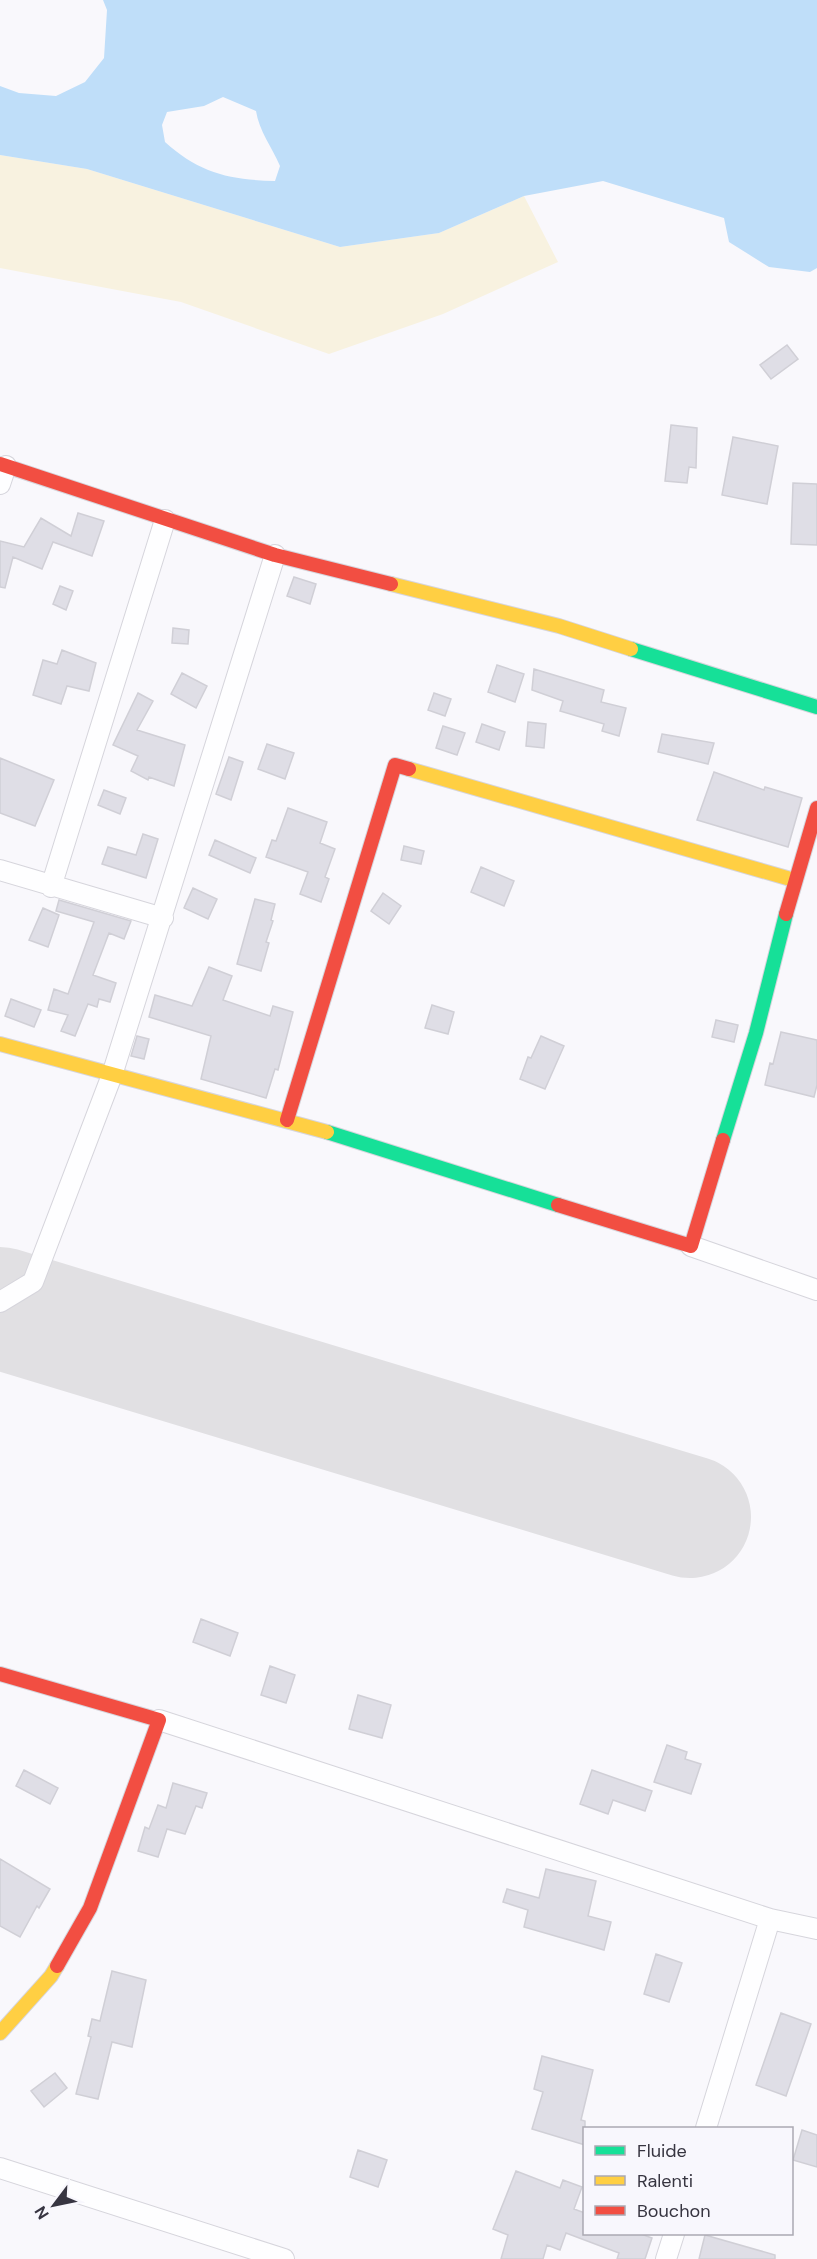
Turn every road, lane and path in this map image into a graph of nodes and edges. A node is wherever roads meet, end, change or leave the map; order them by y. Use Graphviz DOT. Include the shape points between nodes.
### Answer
graph roads {
  1 [pos="2,471"];
  2 [pos="165,520"];
  3 [pos="275,555"];
  4 [pos="817,707"];
  5 [pos="817,808"];
  6 [pos="0,870"];
  7 [pos="794,880"];
  8 [pos="51,887"];
  9 [pos="162,918"];
  10 [pos="0,1044"];
  11 [pos="112,1075"];
  12 [pos="287,1120"];
  13 [pos="691,1246"];
  14 [pos="817,1290"];
  15 [pos="0,1302"];
  16 [pos="0,1674"];
  17 [pos="159,1720"];
  18 [pos="770,1919"];
  19 [pos="817,1929"];
  20 [pos="0,2033"];
  21 [pos="706,2127"];
  22 [pos="0,2168"];
  23 [pos="674,2235"];
  24 [pos="284,2259"];
  25 [pos="666,2259"];
  1 -- 2 [label="street"];
  2 -- 3 [label="street"];
  2 -- 8 [label="street"];
  3 -- 4 [label="street" via="559,626"];
  3 -- 9 [label="street"];
  5 -- 7 [label="street"];
  6 -- 8 [label="street"];
  7 -- 12 [label="street" via="395,765"];
  7 -- 13 [label="street" via="756,1033"];
  8 -- 9 [label="street"];
  9 -- 11 [label="street"];
  10 -- 11 [label="street"];
  11 -- 12 [label="street"];
  11 -- 15 [label="street" via="33,1282"];
  12 -- 13 [label="street"];
  13 -- 14 [label="street"];
  16 -- 17 [label="street"];
  17 -- 18 [label="street"];
  17 -- 20 [label="street" via="90,1908 51,1976"];
  18 -- 19 [label="street"];
  18 -- 21 [label="street"];
  22 -- 24 [label="street"];
  23 -- 25 [label="street"];
}
